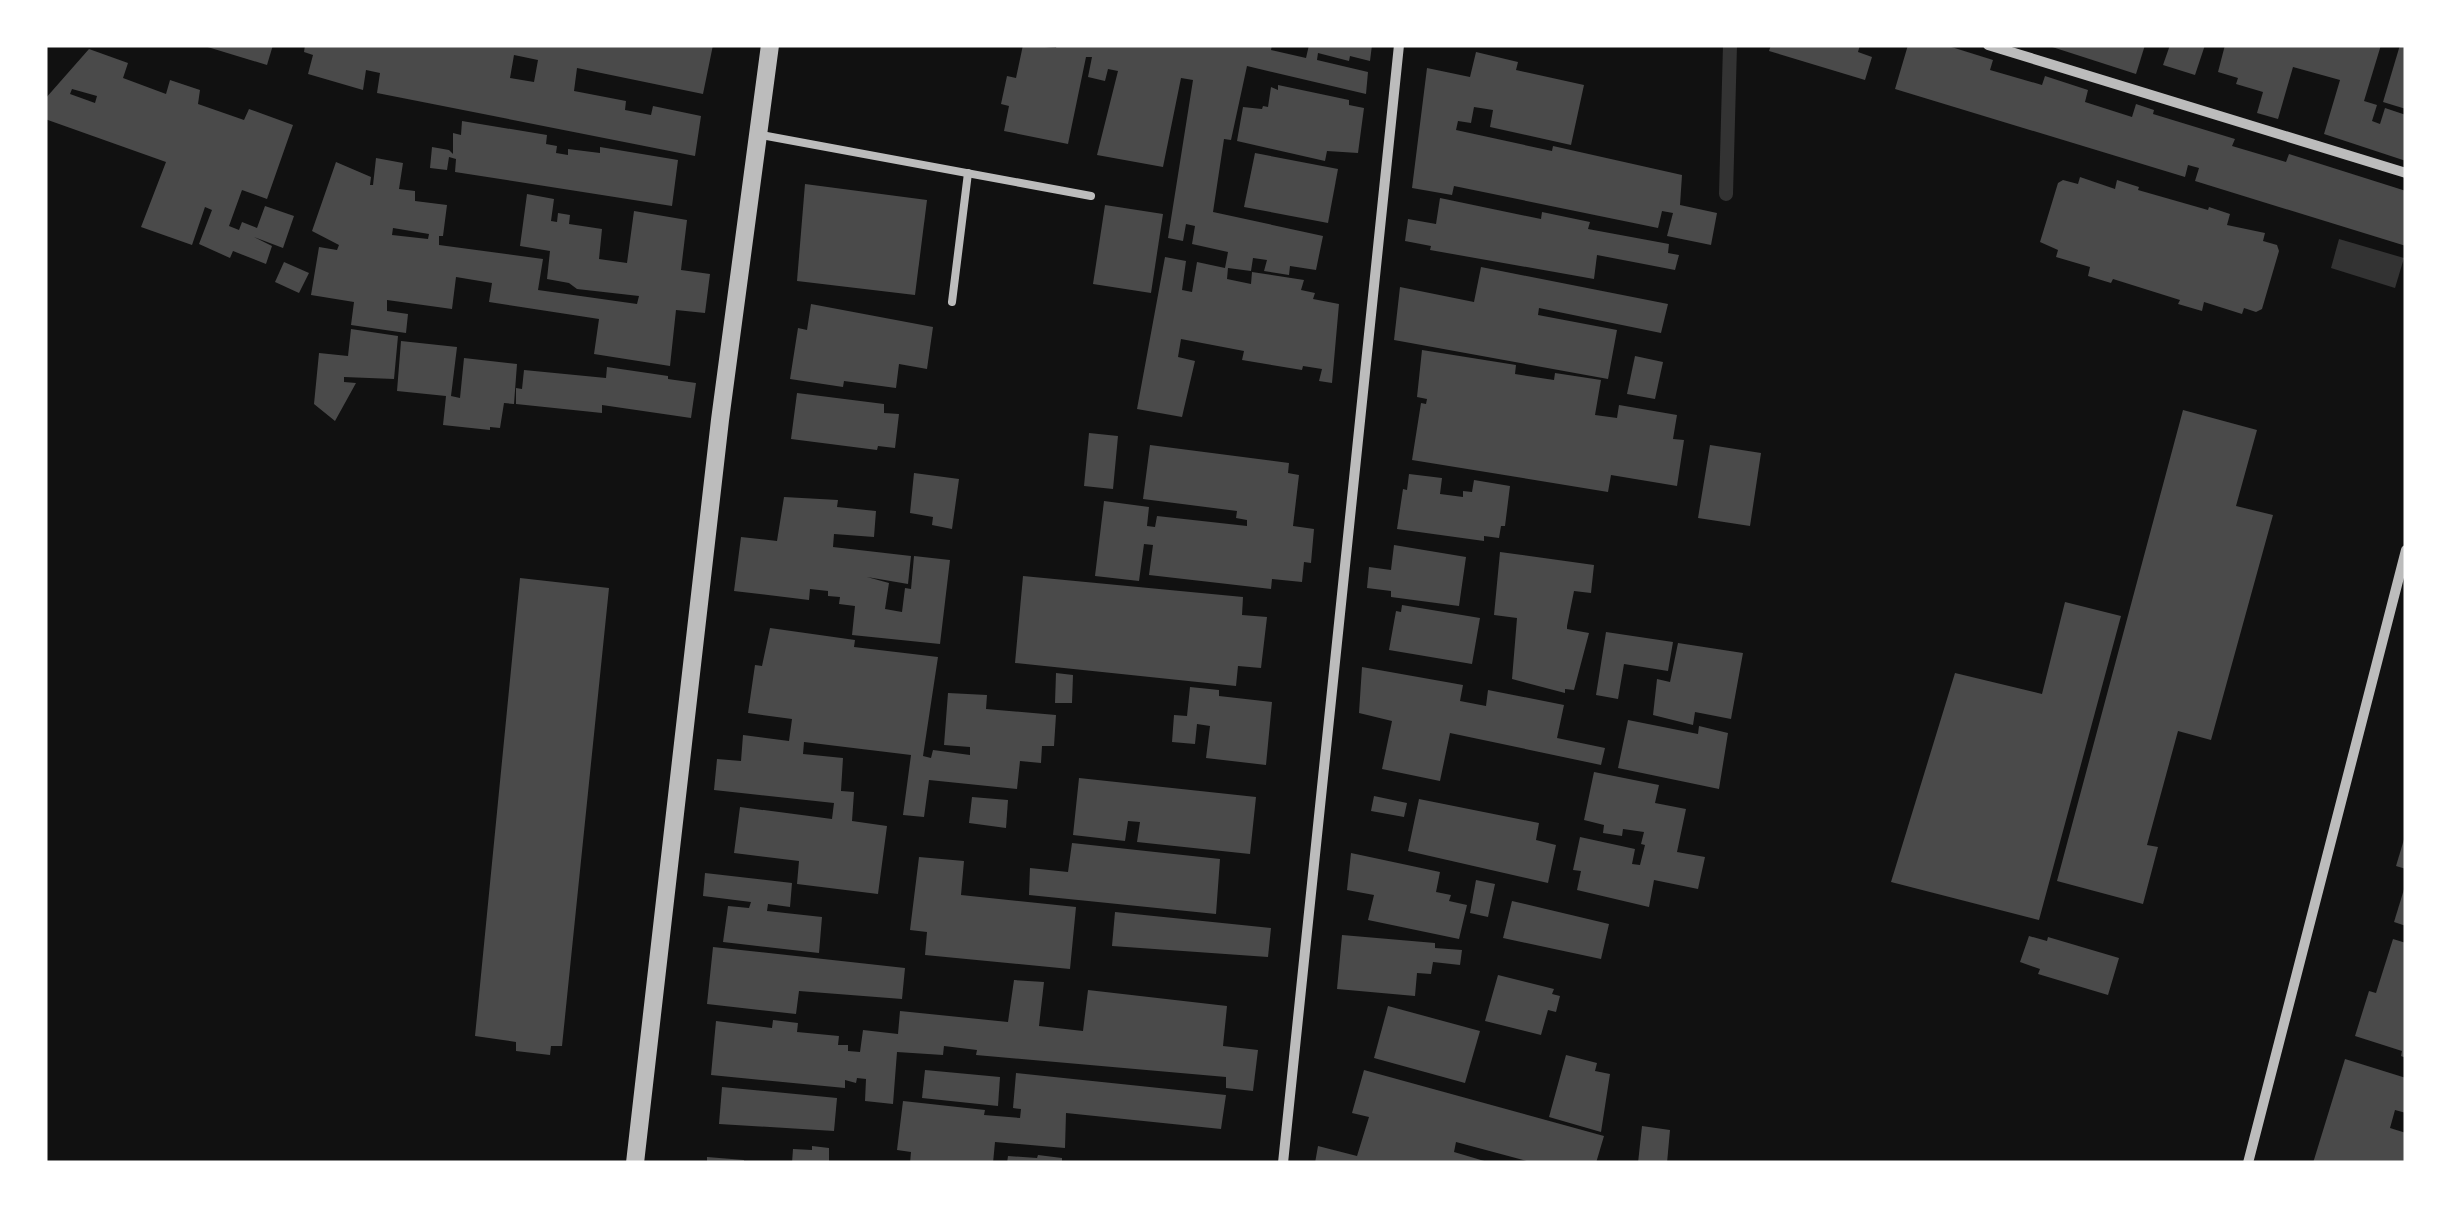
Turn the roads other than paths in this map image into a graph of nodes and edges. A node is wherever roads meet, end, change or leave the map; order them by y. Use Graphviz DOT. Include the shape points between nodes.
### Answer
graph roads {
  1 [pos="770,45"];
  2 [pos="1400,45"];
  3 [pos="1988,45"];
  4 [pos="756,134"];
  5 [pos="968,174"];
  6 [pos="2406,174"];
  7 [pos="1090,196"];
  8 [pos="952,302"];
  9 [pos="2406,550"];
  10 [pos="635,1163"];
  11 [pos="1283,1163"];
  12 [pos="2248,1163"];
  1 -- 4 [label="street"];
  2 -- 11 [label="street"];
  3 -- 6 [label="street"];
  4 -- 5 [label="lane"];
  4 -- 10 [label="street"];
  5 -- 7 [label="lane"];
  5 -- 8 [label="lane"];
  9 -- 12 [label="street"];
}
